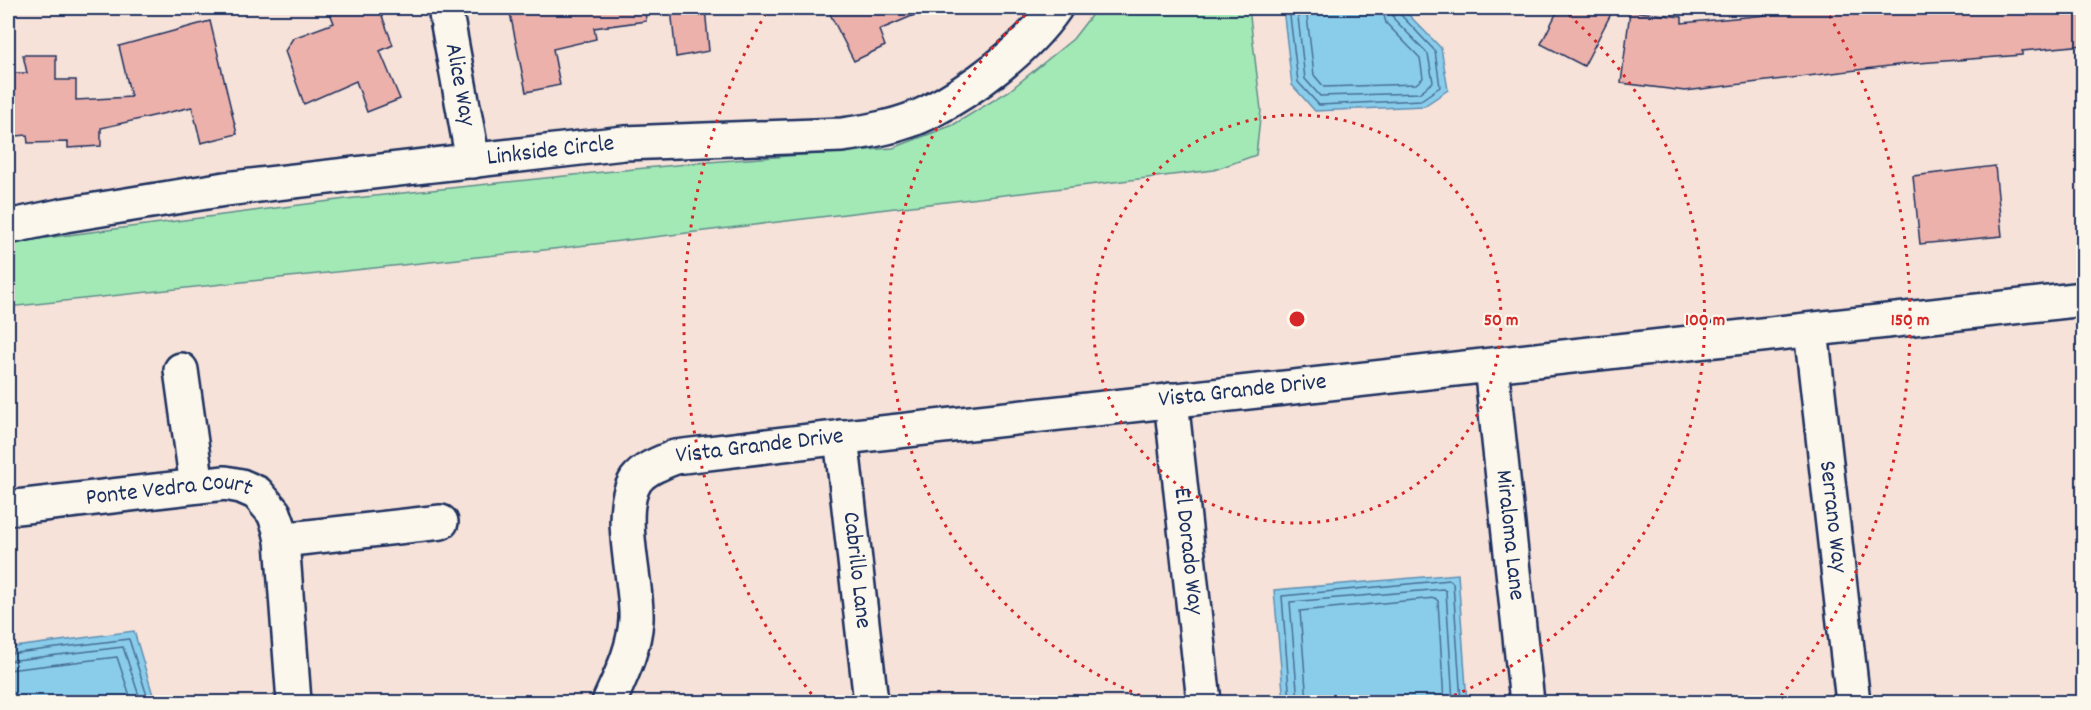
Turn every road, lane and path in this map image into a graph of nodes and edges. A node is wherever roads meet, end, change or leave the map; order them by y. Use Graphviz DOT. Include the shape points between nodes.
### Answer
graph roads {
  1 [pos="445,8"];
  2 [pos="1055,8"];
  3 [pos="473,161"];
  4 [pos="8,226"];
  5 [pos="2084,299"];
  6 [pos="1811,330"];
  7 [pos="1491,366"];
  8 [pos="181,370"];
  9 [pos="1170,400"];
  10 [pos="841,437"];
  11 [pos="197,486"];
  12 [pos="8,508"];
  13 [pos="441,522"];
  14 [pos="282,540"];
  15 [pos="294,702"];
  16 [pos="609,702"];
  17 [pos="871,702"];
  18 [pos="1204,702"];
  19 [pos="1527,702"];
  20 [pos="1853,702"];
  1 -- 3 [label="street, Alice Way"];
  2 -- 3 [label="street, Linkside Circle" via="1026,42 979,81 926,113 879,129 842,135 624,144"];
  3 -- 4 [label="street, Linkside Circle" via="225,189"];
  5 -- 6 [label="street, Vista Grande Drive"];
  6 -- 7 [label="street, Vista Grande Drive"];
  6 -- 20 [label="street, Serrano Way"];
  7 -- 9 [label="street, Vista Grande Drive"];
  7 -- 19 [label="street, Miraloma Lane"];
  8 -- 11 [label="street"];
  9 -- 10 [label="street, Vista Grande Drive"];
  9 -- 18 [label="street, El Dorado Way"];
  10 -- 16 [label="street, Vista Grande Drive" via="675,457 637,478 628,495 627,514 636,619 630,654"];
  10 -- 17 [label="street, Cabrillo Lane"];
  11 -- 12 [label="street, Ponte Vedra Court"];
  11 -- 14 [label="street, Ponte Vedra Court" via="225,483 256,493 274,513"];
  13 -- 14 [label="street"];
  14 -- 15 [label="street, Ponte Vedra Court"];
}
